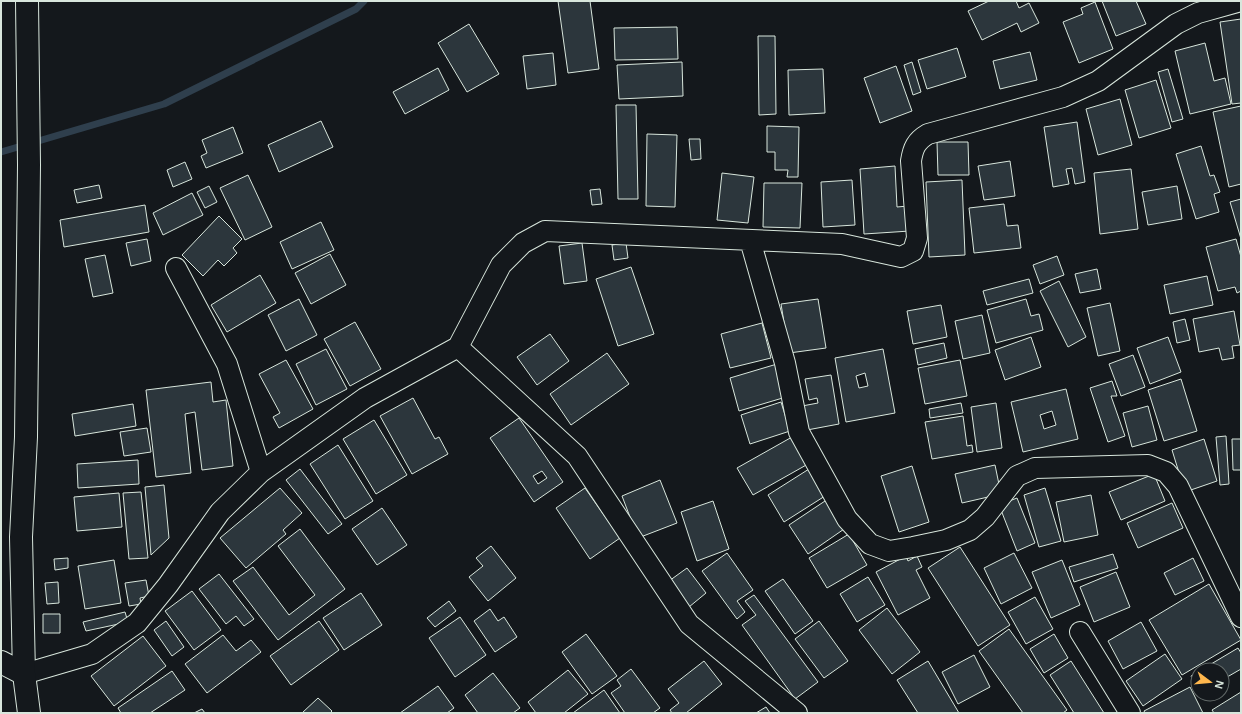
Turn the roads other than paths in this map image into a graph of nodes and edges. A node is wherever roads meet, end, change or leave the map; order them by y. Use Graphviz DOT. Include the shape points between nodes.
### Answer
graph roads {
  1 [pos="27,1"];
  2 [pos="1241,1"];
  3 [pos="750,240"];
  4 [pos="176,268"];
  5 [pos="458,347"];
  6 [pos="261,472"];
  7 [pos="1241,616"];
  8 [pos="1080,632"];
  9 [pos="1,662"];
  10 [pos="24,674"];
  11 [pos="29,713"];
  12 [pos="797,713"];
  13 [pos="1130,713"];
  1 -- 10 [label="main road" via="29,165 26,436 21,537"];
  2 -- 3 [label="street" via="1198,13 1176,24 1098,81 1063,97 928,134 918,140 911,161 916,238 913,250 901,257 842,244"];
  3 -- 5 [label="street" via="546,231 523,243 501,265"];
  3 -- 7 [label="street" via="785,363 799,432 847,519 870,544 889,550 913,547 946,540 970,530 985,517 1017,476 1035,468 1148,464 1166,472 1178,486"];
  4 -- 6 [label="street" via="227,364"];
  5 -- 6 [label="street" via="365,398"];
  5 -- 12 [label="street" via="576,456 689,624"];
  6 -- 10 [label="street" via="220,512 168,585 137,623 92,654"];
  8 -- 13 [label="street"];
  9 -- 10 [label="main road"];
  10 -- 11 [label="main road"];
}
